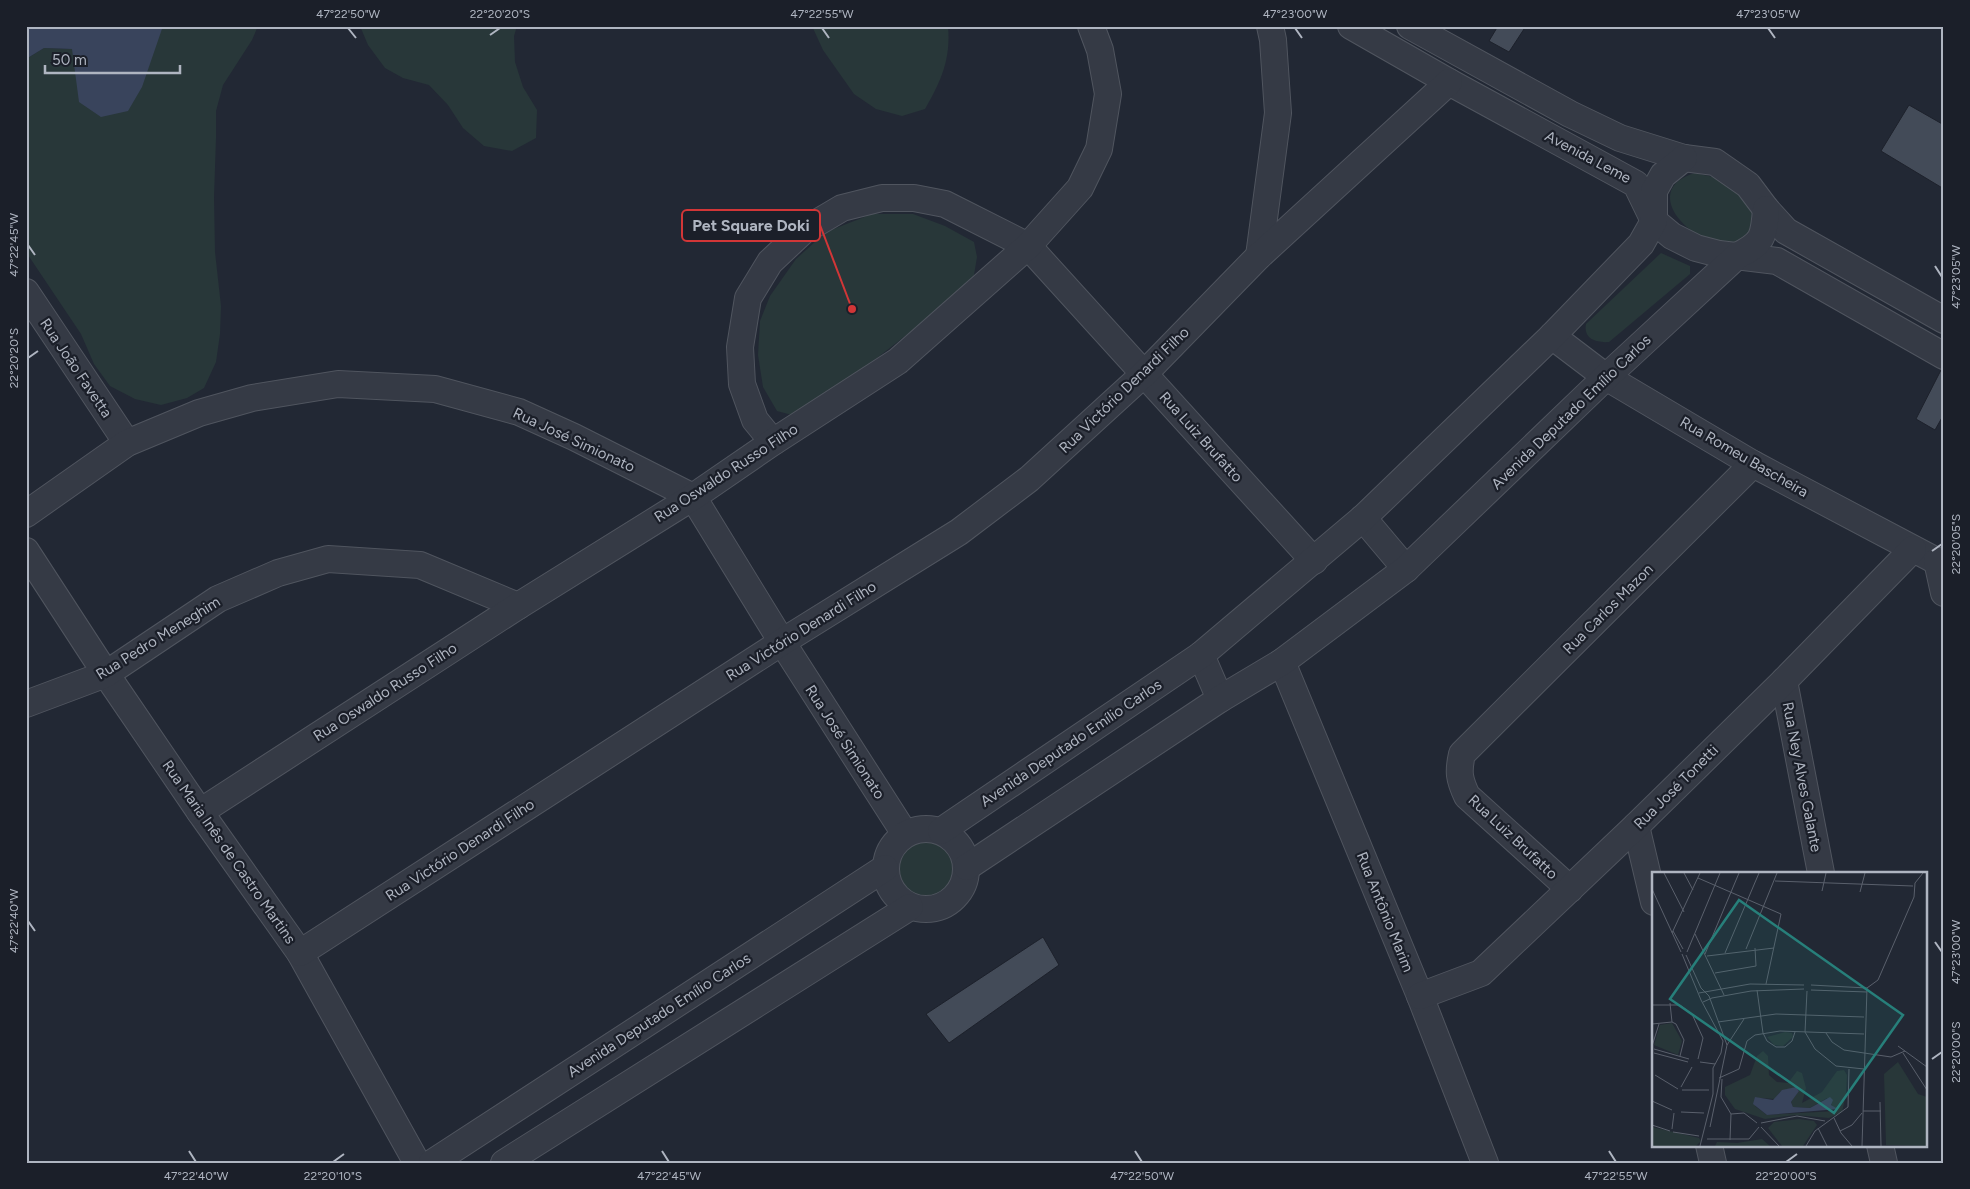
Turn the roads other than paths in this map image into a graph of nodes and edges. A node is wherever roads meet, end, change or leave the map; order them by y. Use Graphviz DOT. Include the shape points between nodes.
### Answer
graph roads {
  1 [pos="1091,26"];
  2 [pos="1270,26"];
  3 [pos="1351,26"];
  4 [pos="1410,26"];
  5 [pos="1449,82"];
  6 [pos="1684,158"];
  7 [pos="1766,209"];
  8 [pos="1654,221"];
  9 [pos="1028,246"];
  10 [pos="1260,256"];
  11 [pos="1737,256"];
  12 [pos="26,292"];
  13 [pos="1944,320"];
  14 [pos="1552,336"];
  15 [pos="1944,356"];
  16 [pos="1144,374"];
  17 [pos="1606,377"];
  18 [pos="773,442"];
  19 [pos="127,443"];
  20 [pos="1753,464"];
  21 [pos="693,497"];
  22 [pos="26,514"];
  23 [pos="1363,518"];
  24 [pos="1913,549"];
  25 [pos="26,551"];
  26 [pos="1314,561"];
  27 [pos="1940,563"];
  28 [pos="1406,569"];
  29 [pos="1944,593"];
  30 [pos="518,606"];
  31 [pos="782,642"];
  32 [pos="1201,655"];
  33 [pos="1282,662"];
  34 [pos="106,674"];
  35 [pos="1784,681"];
  36 [pos="1220,699"];
  37 [pos="26,704"];
  38 [pos="1462,754"];
  39 [pos="200,812"];
  40 [pos="1636,826"];
  41 [pos="942,831"];
  42 [pos="905,834"];
  43 [pos="967,867"];
  44 [pos="885,868"];
  45 [pos="1821,872"];
  46 [pos="1570,889"];
  47 [pos="1652,894"];
  48 [pos="910,907"];
  49 [pos="300,953"];
  50 [pos="1420,996"];
  51 [pos="1709,1146"];
  52 [pos="1880,1146"];
  53 [pos="417,1163"];
  54 [pos="432,1163"];
  55 [pos="504,1163"];
  56 [pos="1485,1163"];
  57 [pos="1713,1163"];
  58 [pos="1884,1163"];
  1 -- 9 [label="street, Rua Oswaldo Russo Filho" via="1100,50 1108,94 1099,149 1080,188"];
  2 -- 10 [label="street" via="1278,112"];
  3 -- 5 [label="street, Avenida Leme"];
  4 -- 6 [label="street, Avenida Leme" via="1570,114 1620,138"];
  5 -- 8 [label="street, Avenida Leme" via="1636,184"];
  5 -- 10 [label="street, Rua Victório Denardi Filho"];
  6 -- 7 [label="street, Avenida Leme" via="1715,162 1748,185"];
  6 -- 8 [label="street" via="1664,175 1654,191"];
  7 -- 11 [label="street" via="1764,232 1754,247"];
  7 -- 13 [label="street, Avenida Leme" via="1786,231"];
  8 -- 11 [label="street, Avenida Leme" via="1672,236 1696,248"];
  8 -- 14 [label="street, Avenida Deputado Emílio Carlos" via="1641,244"];
  9 -- 16 [label="street, Rua Luiz Brufatto"];
  9 -- 18 [label="street, Rua Oswaldo Russo Filho" via="898,361"];
  9 -- 18 [label="street" via="946,204 914,198 882,198 842,208 804,231 770,262 748,298 740,348 742,384 755,420"];
  10 -- 16 [label="street, Rua Victório Denardi Filho"];
  11 -- 15 [label="street, Avenida Leme" via="1777,261"];
  11 -- 17 [label="street, Avenida Deputado Emílio Carlos"];
  12 -- 19 [label="street, Rua João Favetta"];
  14 -- 17 [label="street, Rua Romeu Bascheira"];
  14 -- 23 [label="street, Avenida Deputado Emílio Carlos"];
  16 -- 26 [label="street, Rua Luiz Brufatto"];
  16 -- 31 [label="street, Rua Victório Denardi Filho" via="1029,479 959,532"];
  17 -- 20 [label="street, Rua Romeu Bascheira"];
  17 -- 28 [label="street, Avenida Deputado Emílio Carlos"];
  18 -- 21 [label="street, Rua Oswaldo Russo Filho"];
  19 -- 21 [label="street, Rua José Simionato" via="199,412 252,398 338,384 435,389 519,412"];
  19 -- 22 [label="street, Rua José Simionato"];
  20 -- 24 [label="street, Rua Romeu Bascheira"];
  20 -- 38 [label="street, Rua Carlos Mazon"];
  21 -- 30 [label="street, Rua Oswaldo Russo Filho"];
  21 -- 31 [label="street, Rua José Simionato"];
  23 -- 26 [label="street, Avenida Deputado Emílio Carlos"];
  23 -- 28 [label="street"];
  24 -- 27 [label="street, Rua Romeu Bascheira"];
  24 -- 35 [label="street, Rua José Tonetti"];
  25 -- 34 [label="street, Rua Maria Inês de Castro Martins"];
  26 -- 32 [label="street, Avenida Deputado Emílio Carlos"];
  27 -- 29 [label="street"];
  28 -- 33 [label="street, Avenida Deputado Emílio Carlos"];
  30 -- 34 [label="street, Rua Pedro Meneghim" via="420,565 328,559 278,573 218,599"];
  30 -- 39 [label="street, Rua Oswaldo Russo Filho"];
  31 -- 42 [label="street, Rua José Simionato"];
  31 -- 49 [label="street, Rua Victório Denardi Filho"];
  32 -- 36 [label="street"];
  32 -- 41 [label="street, Avenida Deputado Emílio Carlos"];
  33 -- 36 [label="street, Avenida Deputado Emílio Carlos"];
  33 -- 50 [label="street, Rua Antônio Marim"];
  34 -- 37 [label="street, Rua Pedro Meneghim"];
  34 -- 39 [label="street, Rua Maria Inês de Castro Martins"];
  35 -- 40 [label="street, Rua José Tonetti"];
  35 -- 45 [label="street, Rua Ney Alves Galante"];
  36 -- 43 [label="street, Avenida Deputado Emílio Carlos"];
  38 -- 46 [label="street, Rua Luiz Brufatto" via="1459,780 1466,796"];
  39 -- 49 [label="street, Rua Maria Inês de Castro Martins"];
  40 -- 46 [label="street, Rua José Tonetti"];
  40 -- 47 [label="street"];
  41 -- 42 [label="street" via="923,829"];
  41 -- 43 [label="street" via="959,846"];
  42 -- 44 [label="street" via="891,849"];
  43 -- 48 [label="street" via="957,896 949,902 928,909"];
  44 -- 48 [label="street" via="892,891"];
  44 -- 54 [label="street, Avenida Deputado Emílio Carlos"];
  46 -- 50 [label="street, Rua José Tonetti" via="1482,973"];
  48 -- 55 [label="street"];
  49 -- 53 [label="street, Rua Maria Inês de Castro Martins"];
  50 -- 56 [label="street, Rua Antônio Marim"];
  51 -- 57 [label="street"];
  52 -- 58 [label="street"];
}
